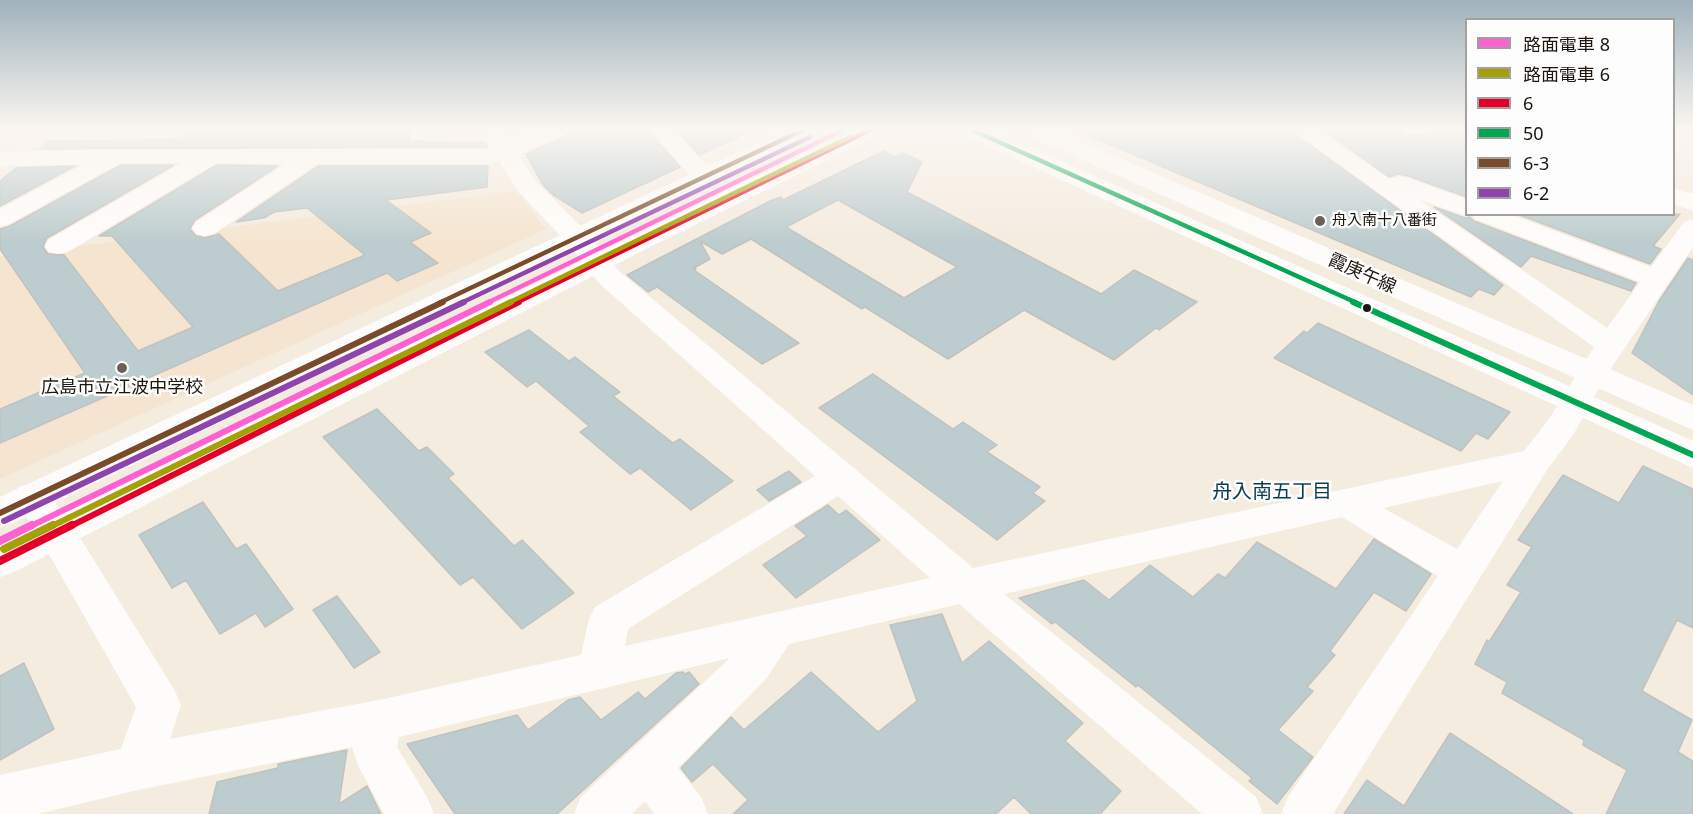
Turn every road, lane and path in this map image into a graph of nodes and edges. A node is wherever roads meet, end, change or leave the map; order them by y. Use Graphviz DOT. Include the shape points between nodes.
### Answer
graph roads {
  1 [pos="96,167"];
  2 [pos="193,167"];
  3 [pos="296,167"];
  4 [pos="514,167"];
  5 [pos="695,167"];
  6 [pos="726,167"];
  7 [pos="784,167"];
  8 [pos="1066,167"];
  9 [pos="1119,167"];
  10 [pos="1354,167"];
  11 [pos="1365,175"];
  12 [pos="707,176"];
  13 [pos="1675,196"];
  14 [pos="1693,203"];
  15 [pos="1465,207"];
  16 [pos="1489,216"];
  17 [pos="0,219"];
  18 [pos="205,228"];
  19 [pos="1693,228"];
  20 [pos="58,246"];
  21 [pos="588,250"];
  22 [pos="1657,279"];
  23 [pos="1593,374"];
  24 [pos="1693,418"];
  25 [pos="1693,455"];
  26 [pos="1534,460"];
  27 [pos="841,477"];
  28 [pos="1348,501"];
  29 [pos="16,505"];
  30 [pos="54,534"];
  31 [pos="0,561"];
  32 [pos="1463,571"];
  33 [pos="966,586"];
  34 [pos="776,630"];
  35 [pos="600,672"];
  36 [pos="378,721"];
  37 [pos="647,767"];
  38 [pos="138,768"];
  39 [pos="0,799"];
  40 [pos="410,814"];
  41 [pos="598,814"];
  42 [pos="684,814"];
  43 [pos="1239,814"];
  44 [pos="1305,814"];
  1 -- 17 [label="street"];
  2 -- 20 [label="street"];
  3 -- 18 [label="street"];
  4 -- 21 [label="street"];
  5 -- 12 [label="street"];
  6 -- 12 [label="street"];
  7 -- 21 [label="street"];
  8 -- 23 [label="street"];
  9 -- 23 [label="street, 霞庚午線"];
  10 -- 11 [label="street"];
  11 -- 15 [label="street"];
  11 -- 23 [label="street"];
  12 -- 21 [label="street"];
  13 -- 14 [label="street"];
  16 -- 22 [label="street"];
  19 -- 22 [label="street"];
  21 -- 27 [label="street" via="609,277"];
  21 -- 29 [label="street"];
  21 -- 30 [label="street"];
  22 -- 23 [label="street"];
  23 -- 24 [label="street, 霞庚午線"];
  23 -- 25 [label="street"];
  23 -- 26 [label="street" via="1561,427"];
  26 -- 28 [label="street"];
  26 -- 32 [label="street"];
  27 -- 33 [label="street"];
  27 -- 35 [label="street" via="609,619"];
  28 -- 32 [label="street" via="1361,513"];
  28 -- 33 [label="street"];
  29 -- 30 [label="street"];
  30 -- 31 [label="street"];
  30 -- 38 [label="street" via="159,705"];
  32 -- 44 [label="street"];
  33 -- 34 [label="street"];
  33 -- 43 [label="street"];
  34 -- 35 [label="street"];
  34 -- 37 [label="street" via="751,666"];
  35 -- 36 [label="street"];
  36 -- 38 [label="street"];
  36 -- 40 [label="street" via="374,750"];
  37 -- 41 [label="street"];
  37 -- 42 [label="street"];
  38 -- 39 [label="street"];
}
